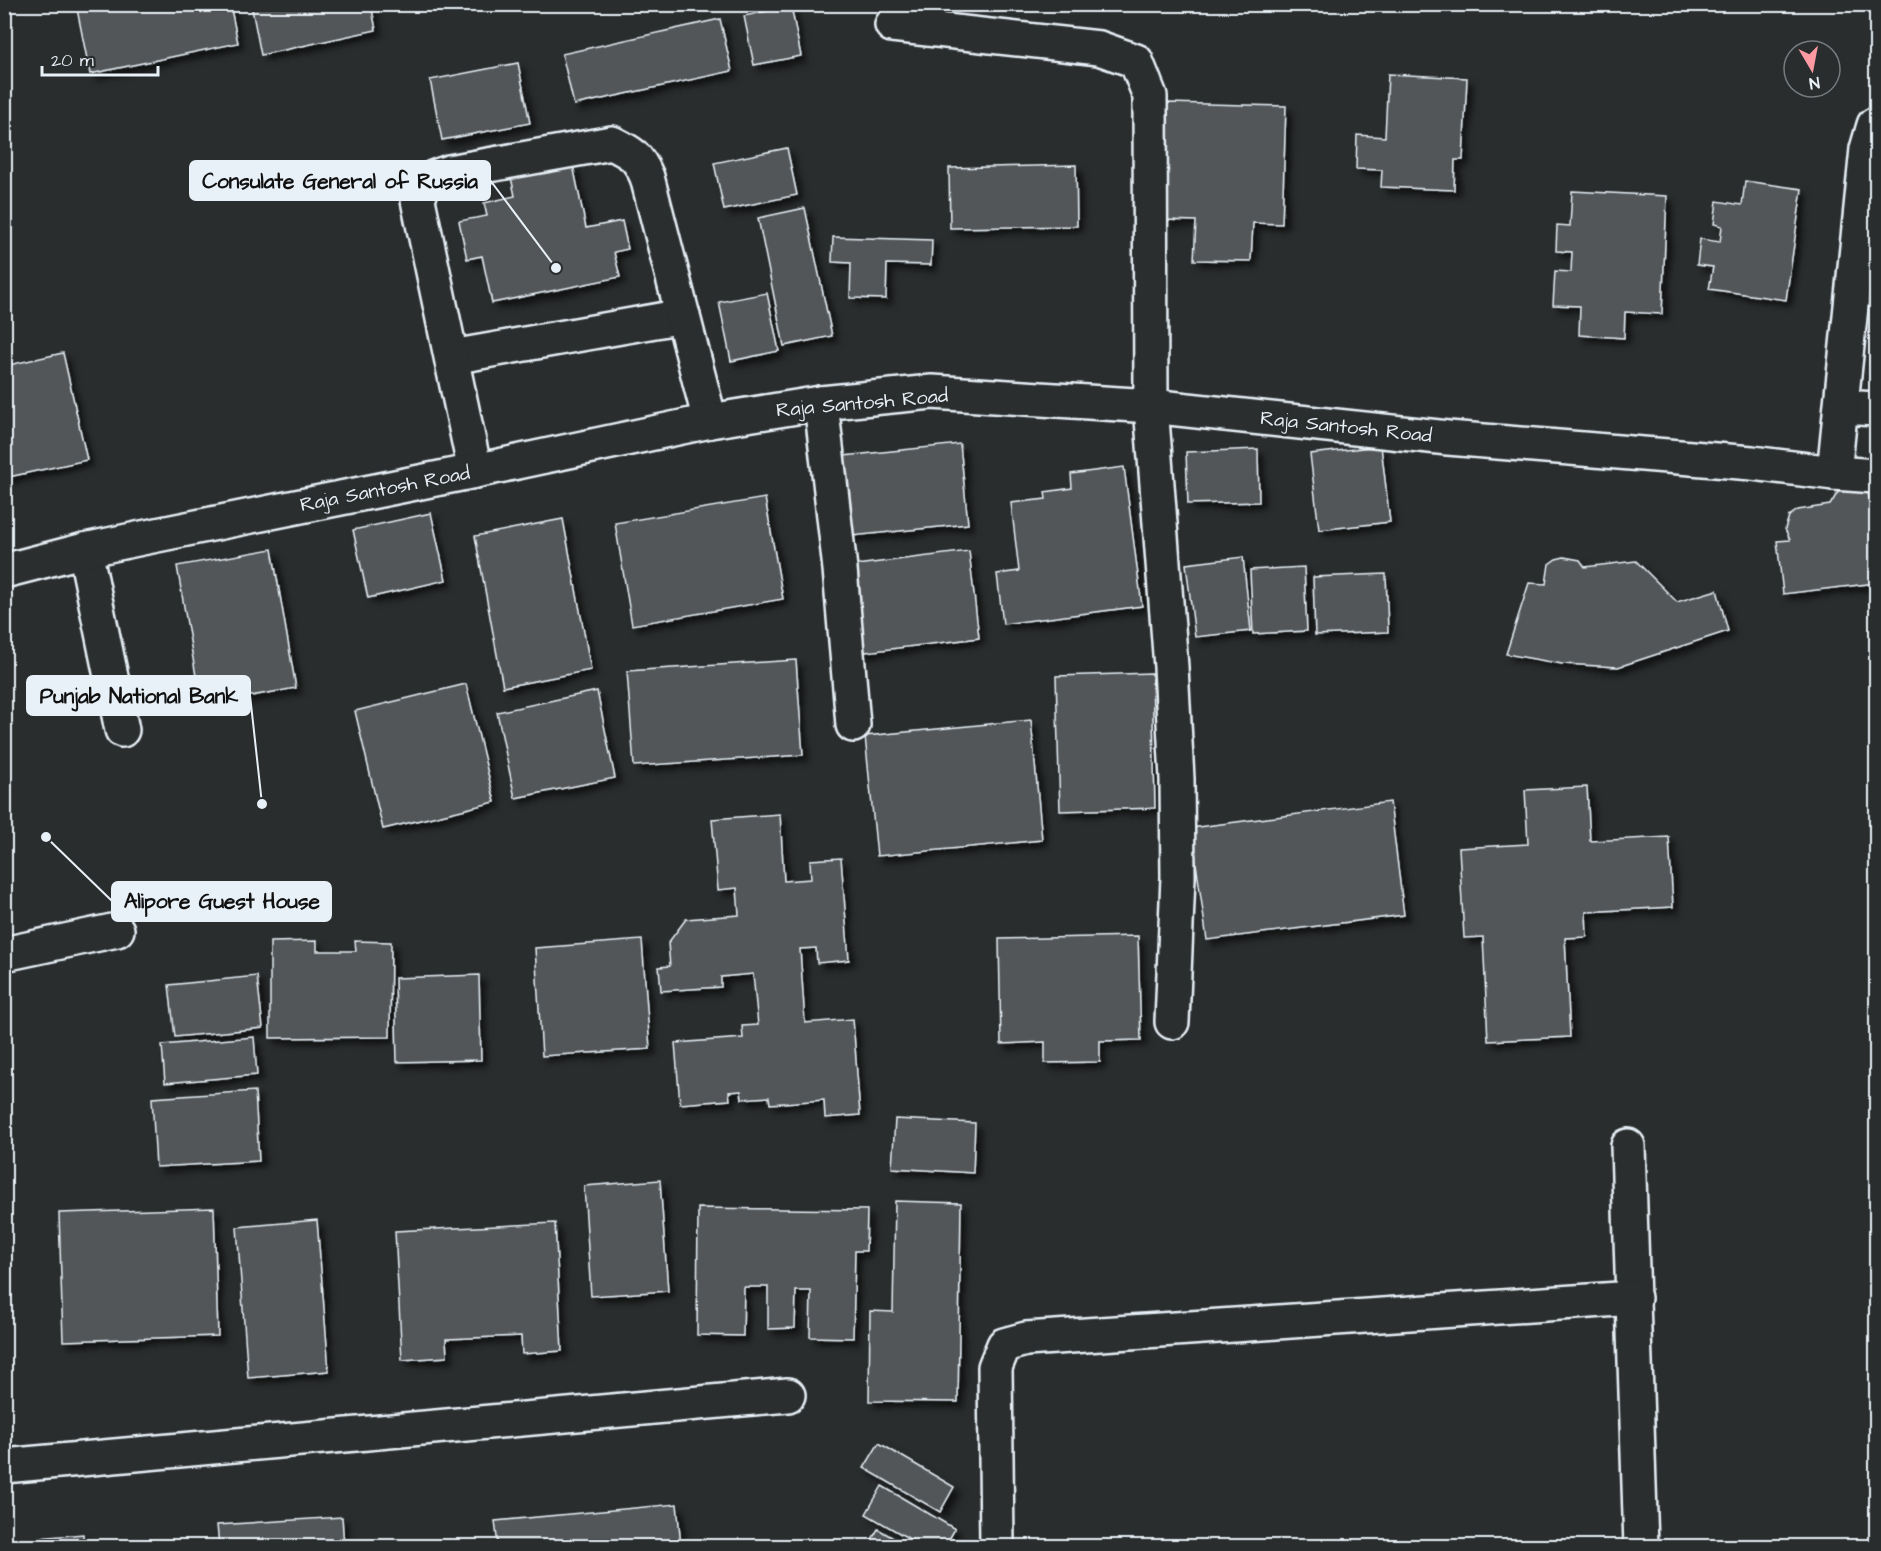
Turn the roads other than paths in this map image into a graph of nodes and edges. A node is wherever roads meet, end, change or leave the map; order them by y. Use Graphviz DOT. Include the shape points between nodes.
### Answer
graph roads {
  1 [pos="892,25"];
  2 [pos="1876,124"];
  3 [pos="683,316"];
  4 [pos="452,357"];
  5 [pos="821,403"];
  6 [pos="1151,406"];
  7 [pos="1841,407"];
  8 [pos="1876,409"];
  9 [pos="710,421"];
  10 [pos="475,471"];
  11 [pos="1834,473"];
  12 [pos="1876,476"];
  13 [pos="86,550"];
  14 [pos="4,572"];
  15 [pos="853,725"];
  16 [pos="122,730"];
  17 [pos="117,930"];
  18 [pos="4,954"];
  19 [pos="1173,1022"];
  20 [pos="1628,1146"];
  21 [pos="1634,1298"];
  22 [pos="788,1395"];
  23 [pos="4,1466"];
  24 [pos="997,1546"];
  25 [pos="1641,1546"];
  1 -- 6 [label="street" via="1100,48 1136,61 1150,96"];
  2 -- 7 [label="street" via="1867,149"];
  3 -- 4 [label="street"];
  3 -- 4 [label="street" via="647,177 640,161 612,143 449,172 422,186 418,200"];
  3 -- 9 [label="street"];
  4 -- 10 [label="street"];
  5 -- 6 [label="street, Raja Santosh Road" via="932,393"];
  5 -- 9 [label="street, Raja Santosh Road"];
  5 -- 15 [label="street"];
  6 -- 11 [label="street, Raja Santosh Road"];
  6 -- 19 [label="street" via="1177,779"];
  7 -- 8 [label="street"];
  7 -- 11 [label="street"];
  9 -- 10 [label="street, Raja Santosh Road"];
  10 -- 13 [label="street, Raja Santosh Road"];
  11 -- 12 [label="street, Raja Santosh Road"];
  13 -- 14 [label="street, Raja Santosh Road"];
  13 -- 16 [label="street"];
  17 -- 18 [label="street"];
  20 -- 21 [label="street"];
  21 -- 24 [label="street" via="1026,1339 1004,1345 995,1367"];
  21 -- 25 [label="street"];
  22 -- 23 [label="street"];
}
